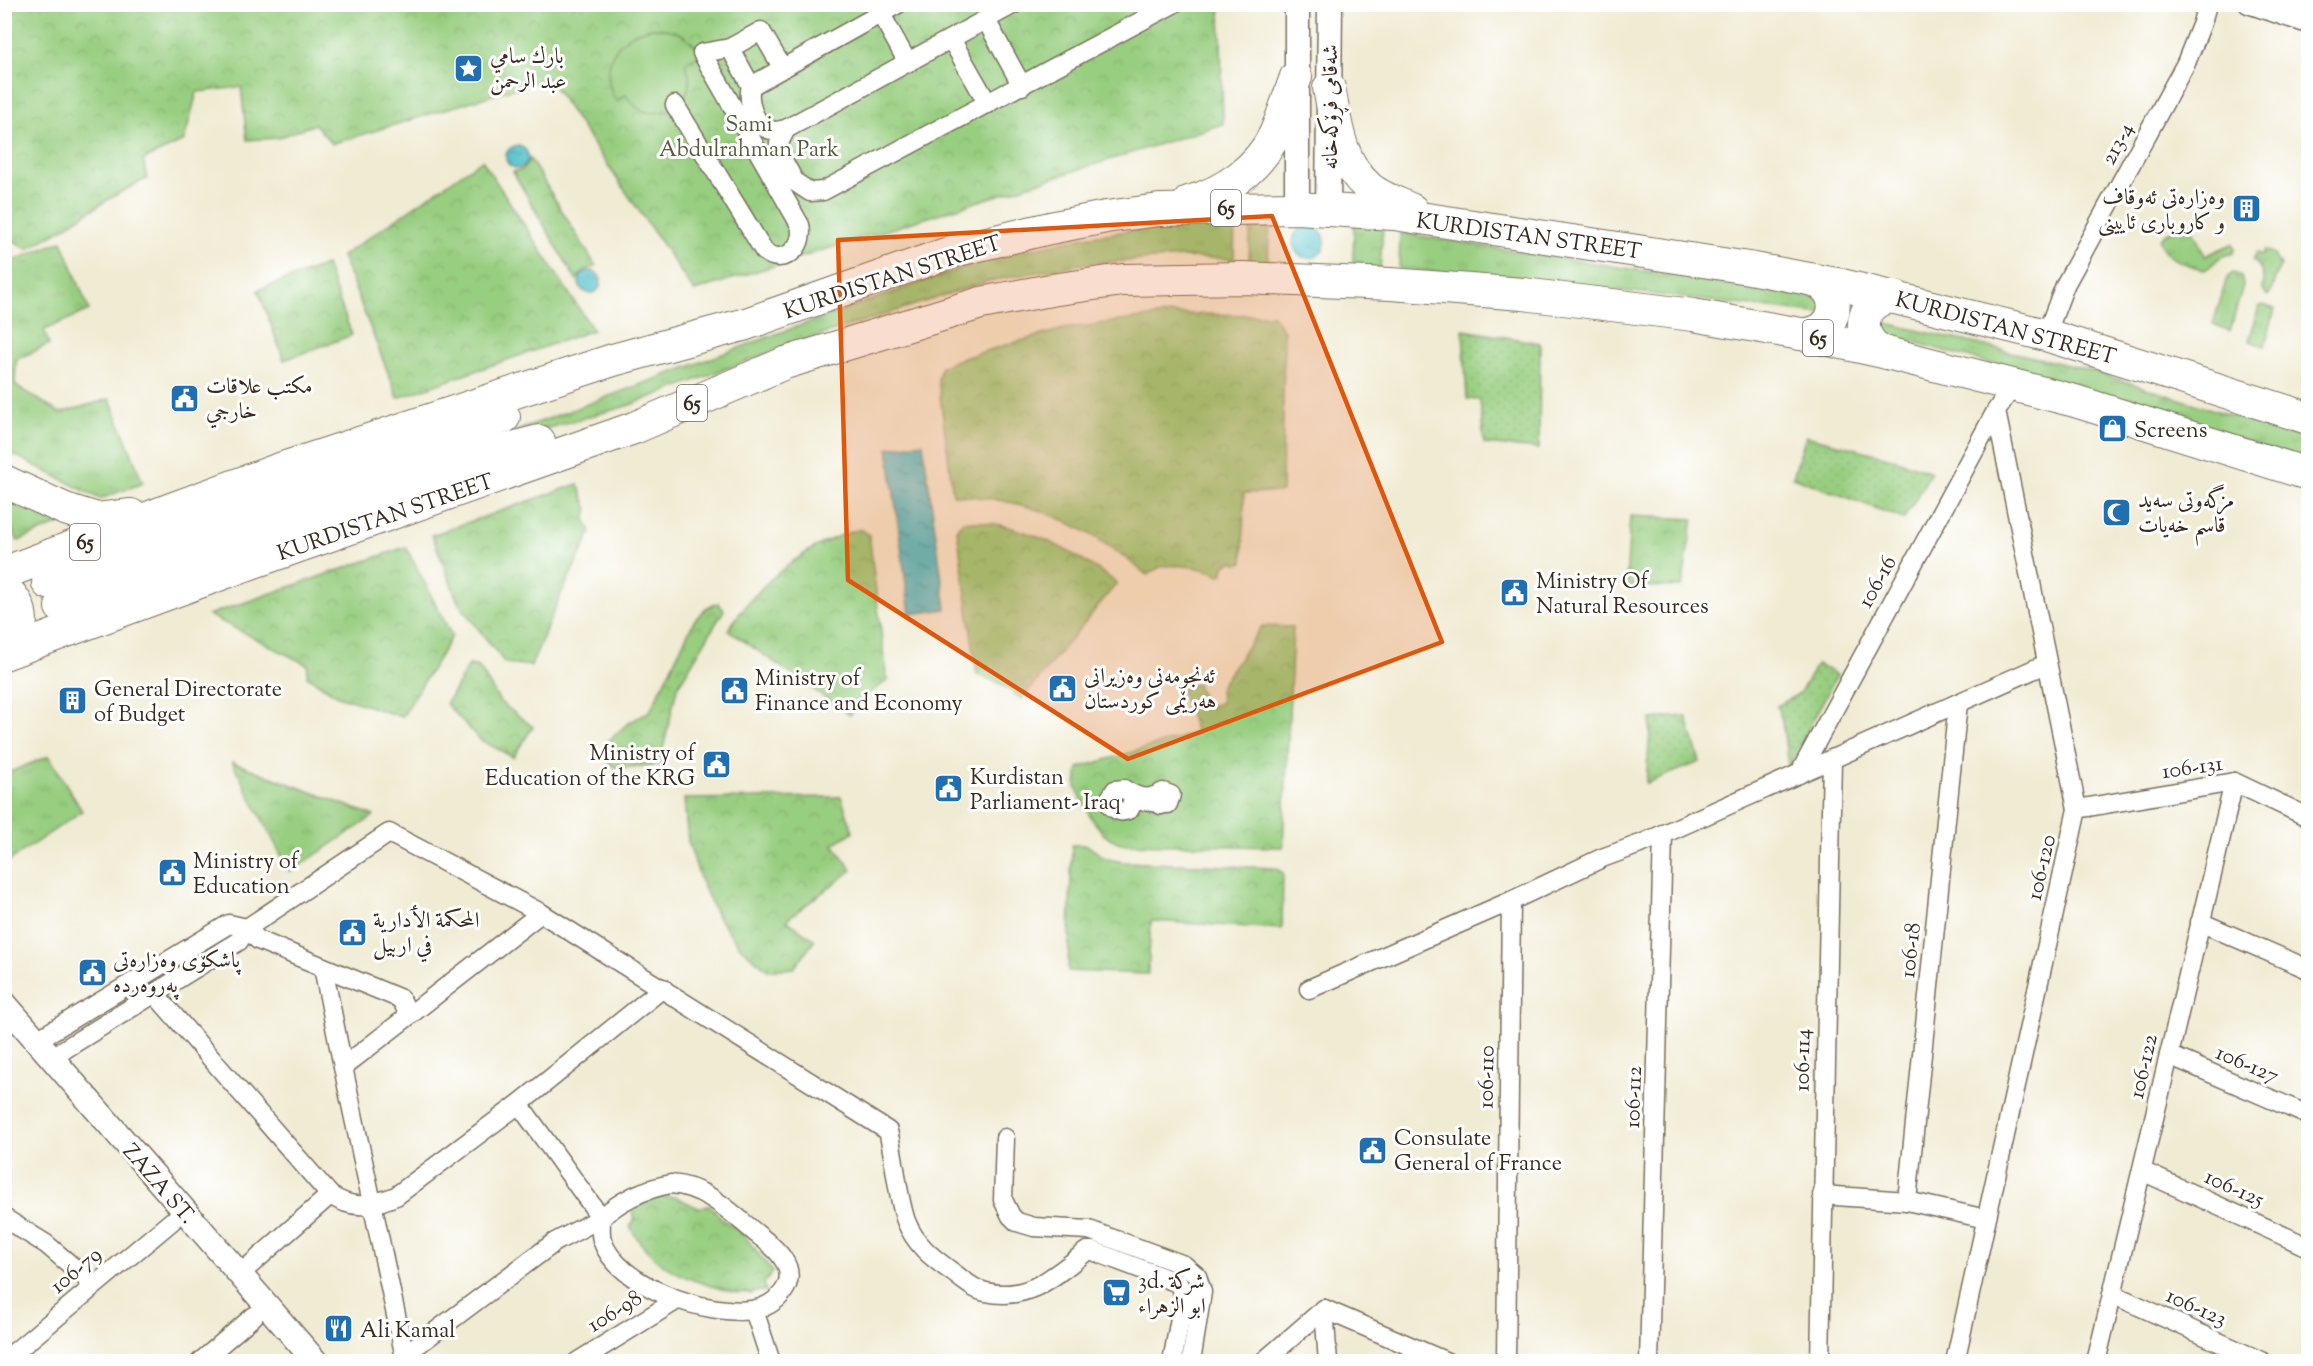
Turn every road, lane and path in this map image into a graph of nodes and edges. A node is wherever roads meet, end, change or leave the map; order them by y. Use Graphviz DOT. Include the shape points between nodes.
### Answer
graph roads {
  1 [pos="898,4"];
  2 [pos="1014,4"];
  3 [pos="1173,4"];
  4 [pos="1297,4"];
  5 [pos="1330,4"];
  6 [pos="2207,4"];
  7 [pos="2248,4"];
  8 [pos="881,14"];
  9 [pos="986,20"];
  10 [pos="2308,24"];
  11 [pos="951,39"];
  12 [pos="730,48"];
  13 [pos="908,63"];
  14 [pos="782,67"];
  15 [pos="1296,77"];
  16 [pos="751,86"];
  17 [pos="1022,86"];
  18 [pos="1329,88"];
  19 [pos="988,104"];
  20 [pos="675,105"];
  21 [pos="786,129"];
  22 [pos="1297,208"];
  23 [pos="1328,209"];
  24 [pos="1159,210"];
  25 [pos="1431,221"];
  26 [pos="1809,279"];
  27 [pos="1896,297"];
  28 [pos="746,324"];
  29 [pos="1801,334"];
  30 [pos="2046,335"];
  31 [pos="1887,353"];
  32 [pos="763,371"];
  33 [pos="2013,385"];
  34 [pos="1996,411"];
  35 [pos="2308,418"];
  36 [pos="2308,474"];
  37 [pos="4,481"];
  38 [pos="166,511"];
  39 [pos="8,582"];
  40 [pos="90,621"];
  41 [pos="4,654"];
  42 [pos="2046,664"];
  43 [pos="4,668"];
  44 [pos="1958,704"];
  45 [pos="1832,759"];
  46 [pos="1799,774"];
  47 [pos="2234,782"];
  48 [pos="2077,809"];
  49 [pos="2308,817"];
  50 [pos="1663,834"];
  51 [pos="1511,901"];
  52 [pos="541,913"];
  53 [pos="2200,922"];
  54 [pos="247,928"];
  55 [pos="324,967"];
  56 [pos="2308,969"];
  57 [pos="663,988"];
  58 [pos="1309,989"];
  59 [pos="155,994"];
  60 [pos="4,1003"];
  61 [pos="409,1015"];
  62 [pos="4,1027"];
  63 [pos="44,1048"];
  64 [pos="2169,1055"];
  65 [pos="343,1067"];
  66 [pos="519,1104"];
  67 [pos="2308,1115"];
  68 [pos="1005,1138"];
  69 [pos="2142,1171"];
  70 [pos="330,1195"];
  71 [pos="1822,1196"];
  72 [pos="1907,1202"];
  73 [pos="372,1205"];
  74 [pos="4,1218"];
  75 [pos="601,1218"];
  76 [pos="1986,1219"];
  77 [pos="172,1221"];
  78 [pos="2308,1247"];
  79 [pos="239,1275"];
  80 [pos="93,1284"];
  81 [pos="2112,1294"];
  82 [pos="677,1300"];
  83 [pos="1324,1309"];
  84 [pos="754,1310"];
  85 [pos="254,1316"];
  86 [pos="11,1357"];
  87 [pos="405,1358"];
  88 [pos="200,1362"];
  89 [pos="294,1362"];
  90 [pos="316,1362"];
  91 [pos="577,1362"];
  92 [pos="771,1362"];
  93 [pos="1172,1362"];
  94 [pos="1191,1362"];
  95 [pos="1263,1362"];
  96 [pos="1328,1362"];
  97 [pos="1447,1362"];
  98 [pos="1506,1362"];
  99 [pos="1649,1362"];
  100 [pos="1820,1362"];
  101 [pos="1955,1362"];
  102 [pos="2096,1362"];
  103 [pos="2263,1362"];
  1 -- 8 [label="street"];
  2 -- 9 [label="street"];
  3 -- 17 [label="street"];
  4 -- 15 [label="street, شەقامی فڕۆکەخانە"];
  5 -- 18 [label="street, شەقامی فڕۆکەخانە"];
  6 -- 30 [label="street, 213-4" via="2186,63 2065,285"];
  7 -- 10 [label="street"];
  8 -- 13 [label="street"];
  8 -- 14 [label="street"];
  9 -- 11 [label="street"];
  9 -- 17 [label="street"];
  11 -- 13 [label="street"];
  11 -- 19 [label="street"];
  12 -- 14 [label="street" via="761,31"];
  12 -- 16 [label="street"];
  12 -- 20 [label="street" via="702,53 800,225 801,241 796,249 777,258 764,251"];
  13 -- 21 [label="street"];
  14 -- 16 [label="street"];
  15 -- 22 [label="street, شەقامی فڕۆکەخانە"];
  15 -- 24 [label="highway" via="1275,135 1244,173 1225,188"];
  16 -- 21 [label="street" via="748,97 762,126 772,131"];
  17 -- 19 [label="street"];
  18 -- 23 [label="street, شەقامی فڕۆکەخانە"];
  18 -- 25 [label="highway" via="1348,163 1367,187"];
  19 -- 21 [label="street" via="823,191 810,192 795,182 780,155 779,143"];
  22 -- 23 [label="highway, KURDISTAN STREET / 65"];
  22 -- 24 [label="highway, KURDISTAN STREET / 65"];
  23 -- 25 [label="highway, KURDISTAN STREET / 65"];
  24 -- 28 [label="highway, KURDISTAN STREET / 65" via="1050,228 954,251"];
  25 -- 26 [label="highway, KURDISTAN STREET / 65"];
  26 -- 27 [label="highway, KURDISTAN STREET / 65"];
  26 -- 29 [label="highway" via="1825,286 1834,310 1826,327"];
  27 -- 30 [label="highway, KURDISTAN STREET / 65"];
  27 -- 31 [label="highway" via="1886,297 1870,307 1863,326 1870,344"];
  28 -- 32 [label="highway, KURDISTAN STREET / 65" via="641,367 192,529 55,595 198,553 419,473"];
  28 -- 38 [label="highway, KURDISTAN STREET / 65" via="613,360 277,470"];
  29 -- 31 [label="highway, KURDISTAN STREET / 65"];
  29 -- 32 [label="highway, KURDISTAN STREET / 65" via="1693,315 1523,294 1302,280 1146,279 981,303"];
  30 -- 35 [label="highway, KURDISTAN STREET / 65"];
  31 -- 33 [label="highway, KURDISTAN STREET / 65"];
  32 -- 40 [label="highway, KURDISTAN STREET / 65" via="634,428"];
  33 -- 34 [label="street"];
  33 -- 36 [label="highway, KURDISTAN STREET / 65"];
  34 -- 42 [label="street, 106-120"];
  34 -- 46 [label="street, 106-16"];
  37 -- 38 [label="highway" via="97,519"];
  38 -- 39 [label="highway, KURDISTAN STREET / 65"];
  39 -- 41 [label="highway" via="22,619 15,643"];
  40 -- 41 [label="highway, KURDISTAN STREET / 65"];
  40 -- 43 [label="street" via="54,645"];
  42 -- 44 [label="street"];
  42 -- 48 [label="street, 106-120"];
  44 -- 45 [label="street"];
  44 -- 72 [label="street, 106-18"];
  45 -- 46 [label="street"];
  45 -- 71 [label="street, 106-114"];
  46 -- 50 [label="street"];
  47 -- 48 [label="street, 106-131"];
  47 -- 49 [label="street, 106-131"];
  47 -- 53 [label="street, 106-122"];
  48 -- 76 [label="street, 106-120"];
  50 -- 51 [label="street"];
  50 -- 99 [label="street, 106-112"];
  51 -- 58 [label="street"];
  51 -- 98 [label="street, 106-110"];
  52 -- 54 [label="street" via="389,833"];
  52 -- 57 [label="street"];
  52 -- 61 [label="street"];
  53 -- 56 [label="street"];
  53 -- 64 [label="street, 106-122"];
  54 -- 55 [label="street" via="258,940"];
  54 -- 59 [label="street" via="239,941"];
  54 -- 63 [label="street" via="229,924"];
  55 -- 61 [label="street" via="401,999"];
  55 -- 65 [label="street"];
  57 -- 66 [label="street"];
  57 -- 93 [label="street" via="888,1131 906,1220 916,1242 973,1287 985,1292 1019,1294 1044,1283 1087,1251 1178,1283 1184,1296"];
  59 -- 63 [label="street"];
  59 -- 70 [label="street"];
  60 -- 63 [label="street, ZAZA ST."];
  61 -- 65 [label="street"];
  62 -- 77 [label="street, ZAZA ST."];
  63 -- 79 [label="street, ZAZA ST."];
  64 -- 67 [label="street, 106-127"];
  64 -- 69 [label="street, 106-122"];
  65 -- 73 [label="street"];
  66 -- 73 [label="street" via="396,1196"];
  66 -- 75 [label="street"];
  68 -- 94 [label="street" via="1003,1200 1017,1222 1034,1227 1089,1230 1184,1265 1197,1276 1202,1292"];
  69 -- 78 [label="street, 106-125"];
  69 -- 81 [label="street, 106-122"];
  70 -- 73 [label="street" via="342,1203"];
  70 -- 79 [label="street"];
  71 -- 72 [label="street"];
  71 -- 100 [label="street, 106-114"];
  72 -- 76 [label="street"];
  73 -- 87 [label="street"];
  74 -- 80 [label="street" via="46,1244"];
  75 -- 82 [label="street" via="602,1240 624,1270"];
  75 -- 84 [label="street" via="616,1204 656,1187 671,1184 699,1190 784,1260 789,1278 786,1290 778,1299"];
  75 -- 87 [label="street" via="555,1242"];
  76 -- 101 [label="street, 106-120"];
  77 -- 80 [label="street, 106-79"];
  77 -- 85 [label="street, ZAZA ST."];
  79 -- 90 [label="street, ZAZA ST."];
  80 -- 86 [label="street, 106-79"];
  81 -- 102 [label="street, 106-122"];
  81 -- 103 [label="street, 106-123"];
  82 -- 84 [label="street" via="723,1310"];
  82 -- 91 [label="street, 106-98"];
  83 -- 95 [label="street"];
  83 -- 96 [label="street"];
  83 -- 97 [label="street"];
  84 -- 92 [label="street"];
  85 -- 88 [label="street"];
  85 -- 89 [label="street, ZAZA ST."];
}
